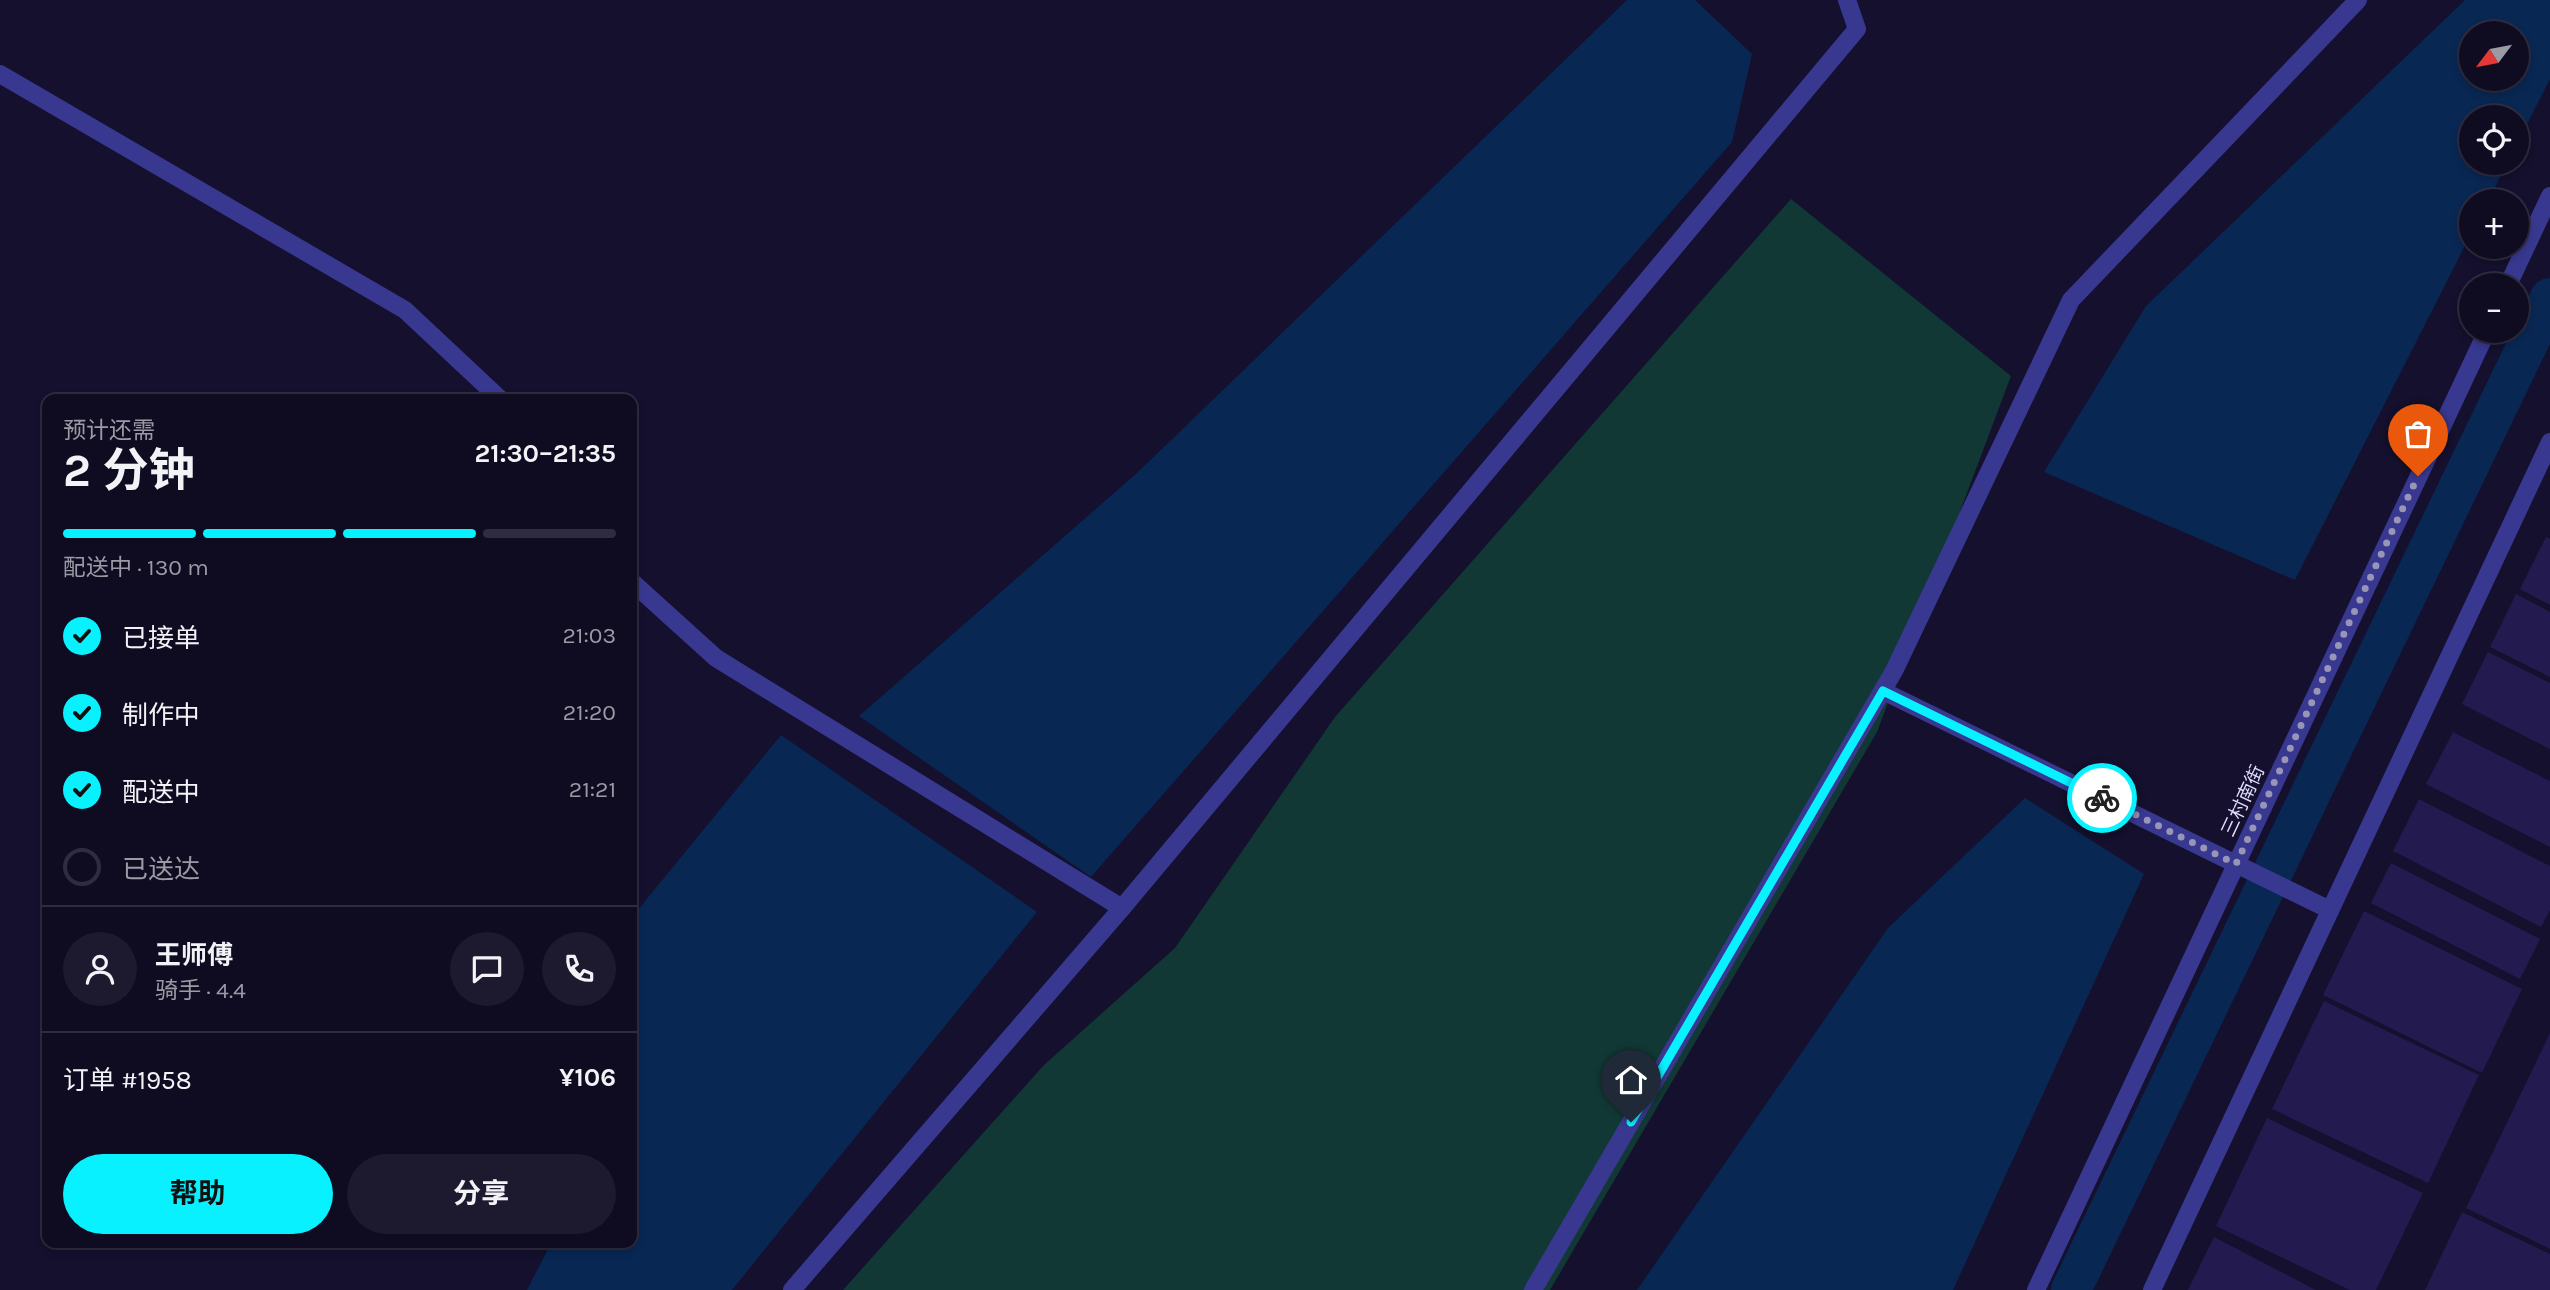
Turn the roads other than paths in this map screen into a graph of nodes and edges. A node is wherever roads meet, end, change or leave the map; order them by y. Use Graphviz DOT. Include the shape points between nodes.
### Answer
graph roads {
  1 [pos="1847,0"];
  2 [pos="2358,0"];
  3 [pos="0,74"];
  4 [pos="2550,196"];
  5 [pos="2514,273"];
  6 [pos="2481,343"];
  7 [pos="495,394"];
  8 [pos="2550,442"];
  9 [pos="637,587"];
  10 [pos="1883,691"];
  11 [pos="2236,864"];
  12 [pos="1122,908"];
  13 [pos="2330,910"];
  14 [pos="792,1290"];
  15 [pos="1533,1290"];
  16 [pos="2036,1290"];
  17 [pos="2152,1290"];
  1 -- 12 [label="street" via="1857,29"];
  2 -- 10 [label="street" via="2071,300"];
  3 -- 7 [label="street" via="405,310"];
  4 -- 5 [label="street"];
  6 -- 11 [label="street, 三村南街"];
  8 -- 13 [label="street"];
  9 -- 12 [label="street" via="716,658"];
  10 -- 11 [label="street"];
  10 -- 15 [label="street"];
  11 -- 13 [label="street"];
  11 -- 16 [label="street, 三村南街"];
  12 -- 14 [label="street"];
  13 -- 17 [label="street"];
}
